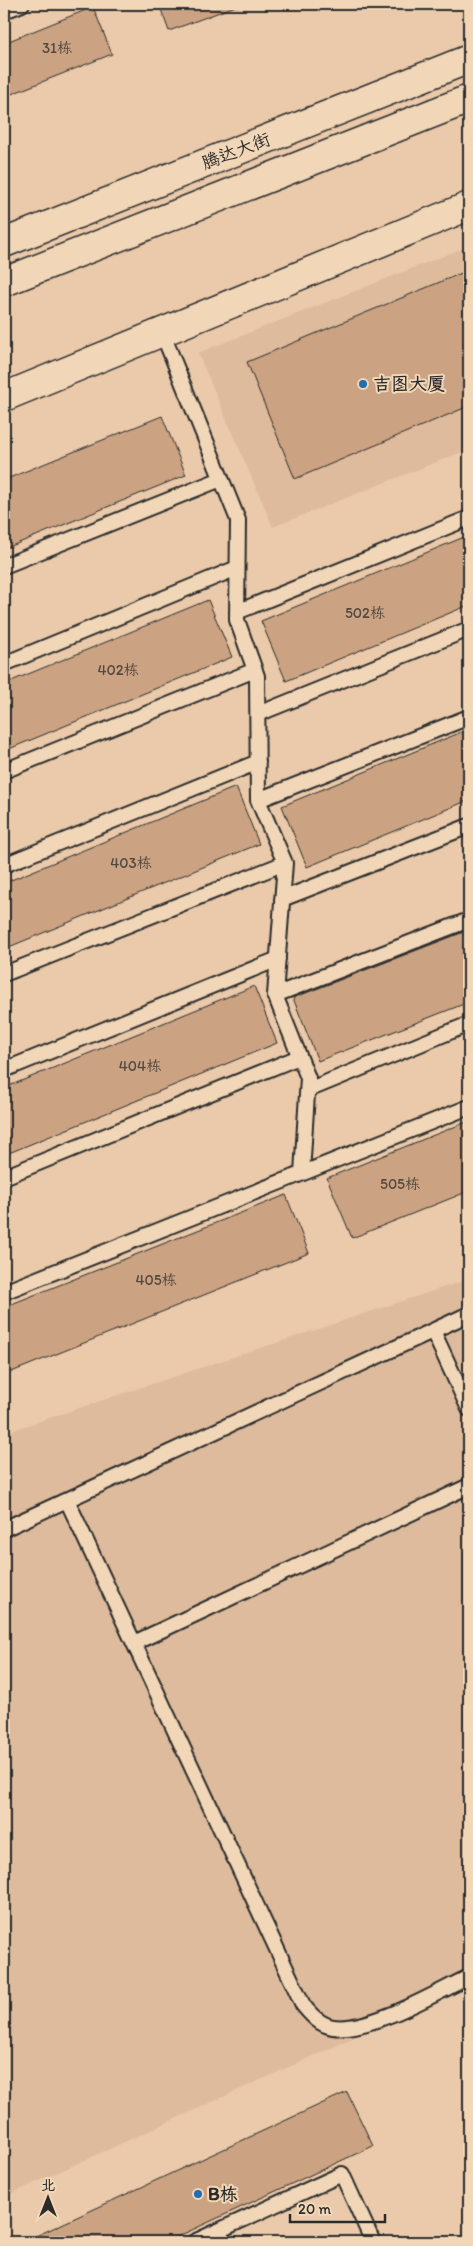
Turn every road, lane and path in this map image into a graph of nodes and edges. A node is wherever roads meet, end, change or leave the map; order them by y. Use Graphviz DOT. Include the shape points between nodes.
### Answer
graph roads {
  1 [pos="22,4"];
  2 [pos="4,11"];
  3 [pos="469,59"];
  4 [pos="469,99"];
  5 [pos="469,206"];
  6 [pos="4,243"];
  7 [pos="4,282"];
  8 [pos="162,332"];
  9 [pos="4,397"];
  10 [pos="221,479"];
  11 [pos="469,518"];
  12 [pos="4,566"];
  13 [pos="237,568"];
  14 [pos="237,612"];
  15 [pos="469,629"];
  16 [pos="4,664"];
  17 [pos="255,670"];
  18 [pos="258,714"];
  19 [pos="469,717"];
  20 [pos="258,762"];
  21 [pos="4,771"];
  22 [pos="258,800"];
  23 [pos="469,826"];
  24 [pos="285,863"];
  25 [pos="4,865"];
  26 [pos="282,899"];
  27 [pos="469,920"];
  28 [pos="278,959"];
  29 [pos="4,974"];
  30 [pos="275,995"];
  31 [pos="469,1024"];
  32 [pos="300,1057"];
  33 [pos="4,1070"];
  34 [pos="308,1090"];
  35 [pos="469,1107"];
  36 [pos="302,1173"];
  37 [pos="4,1177"];
  38 [pos="4,1292"];
  39 [pos="469,1314"];
  40 [pos="432,1331"];
  41 [pos="469,1408"];
  42 [pos="469,1486"];
  43 [pos="67,1500"];
  44 [pos="4,1529"];
  45 [pos="134,1643"];
  46 [pos="469,1977"];
  47 [pos="194,2242"];
  48 [pos="373,2242"];
  1 -- 2 [label="lane"];
  3 -- 6 [label="main road, 腾达大街"];
  4 -- 7 [label="main road, 腾达大街"];
  5 -- 8 [label="main road"];
  8 -- 9 [label="main road"];
  8 -- 10 [label="lane"];
  10 -- 12 [label="lane"];
  10 -- 13 [label="lane" via="238,520"];
  11 -- 14 [label="lane"];
  13 -- 14 [label="lane"];
  13 -- 16 [label="lane"];
  14 -- 17 [label="lane"];
  15 -- 18 [label="lane"];
  17 -- 18 [label="lane"];
  17 -- 21 [label="lane"];
  18 -- 20 [label="lane"];
  19 -- 22 [label="lane"];
  20 -- 22 [label="lane"];
  20 -- 25 [label="lane"];
  22 -- 24 [label="lane"];
  23 -- 26 [label="lane"];
  24 -- 26 [label="lane"];
  24 -- 29 [label="lane"];
  26 -- 28 [label="lane"];
  27 -- 30 [label="lane"];
  28 -- 30 [label="lane"];
  28 -- 33 [label="lane"];
  30 -- 32 [label="lane"];
  31 -- 34 [label="lane"];
  32 -- 34 [label="lane" via="308,1078"];
  32 -- 37 [label="lane"];
  34 -- 36 [label="lane"];
  35 -- 36 [label="lane"];
  36 -- 38 [label="lane"];
  39 -- 40 [label="lane"];
  40 -- 41 [label="lane"];
  40 -- 43 [label="lane"];
  42 -- 45 [label="lane"];
  43 -- 44 [label="lane"];
  43 -- 45 [label="lane"];
  45 -- 46 [label="lane" via="303,2005 314,2019 333,2027 358,2025"];
  47 -- 48 [label="lane" via="342,2174"];
}
